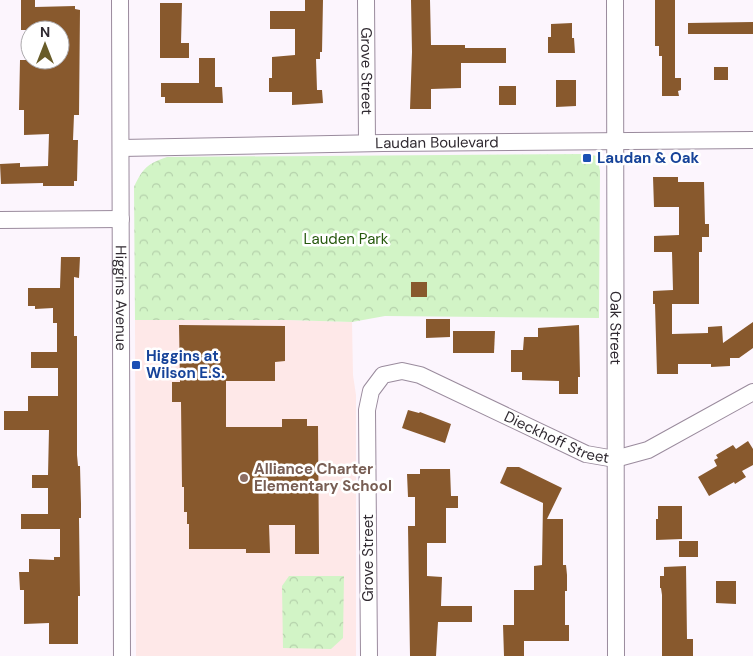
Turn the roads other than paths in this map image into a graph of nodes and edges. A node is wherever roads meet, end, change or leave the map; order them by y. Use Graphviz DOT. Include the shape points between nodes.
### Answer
graph roads {
  1 [pos="120,0"];
  2 [pos="366,0"];
  3 [pos="615,0"];
  4 [pos="753,140"];
  5 [pos="614,141"];
  6 [pos="367,143"];
  7 [pos="121,148"];
  8 [pos="122,219"];
  9 [pos="0,220"];
  10 [pos="383,375"];
  11 [pos="753,392"];
  12 [pos="615,459"];
  13 [pos="122,656"];
  14 [pos="369,656"];
  15 [pos="616,656"];
  1 -- 7 [label="street, Higgins Avenue"];
  2 -- 6 [label="street, Grove Street"];
  3 -- 5 [label="street, Oak Street"];
  4 -- 5 [label="street, Laudan Boulevard"];
  5 -- 6 [label="street, Laudan Boulevard"];
  5 -- 12 [label="street, Oak Street"];
  6 -- 7 [label="street, Laudan Boulevard"];
  7 -- 8 [label="street, Higgins Avenue"];
  8 -- 9 [label="street"];
  8 -- 13 [label="street, Higgins Avenue"];
  10 -- 12 [label="street, Dieckhoff Street" via="402,371 420,375 586,454"];
  10 -- 14 [label="street, Grove Street" via="371,391 367,410"];
  11 -- 12 [label="street, Dieckhoff Street" via="648,450"];
  12 -- 15 [label="street, Oak Street"];
}
